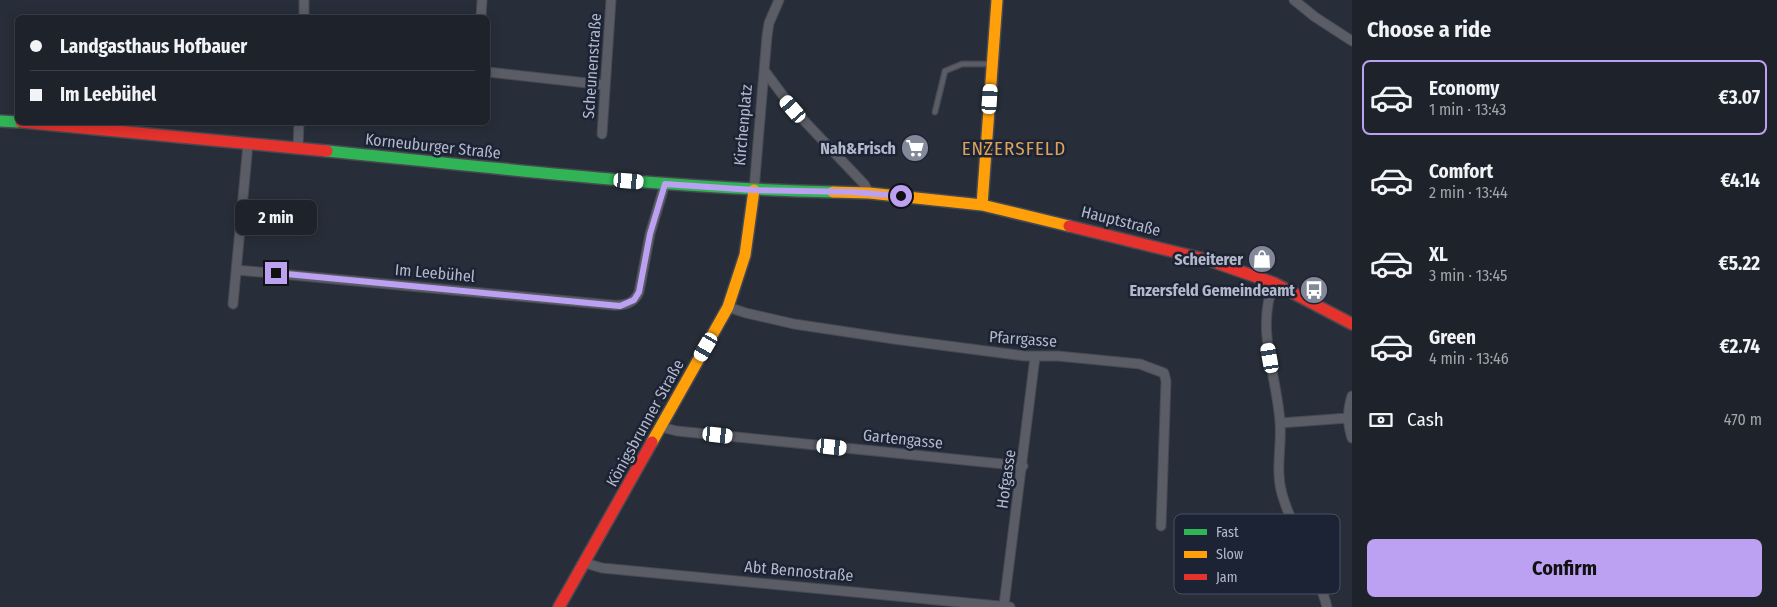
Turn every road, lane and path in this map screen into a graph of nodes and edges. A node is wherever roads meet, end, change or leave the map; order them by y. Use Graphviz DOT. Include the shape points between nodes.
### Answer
graph roads {
  1 [pos="304,0"];
  2 [pos="482,0"];
  3 [pos="611,0"];
  4 [pos="779,0"];
  5 [pos="997,0"];
  6 [pos="1294,0"];
  7 [pos="304,15"];
  8 [pos="481,15"];
  9 [pos="1352,41"];
  10 [pos="992,64"];
  11 [pos="764,70"];
  12 [pos="490,72"];
  13 [pos="605,85"];
  14 [pos="935,112"];
  15 [pos="0,121"];
  16 [pos="15,122"];
  17 [pos="51,125"];
  18 [pos="299,125"];
  19 [pos="602,134"];
  20 [pos="248,144"];
  21 [pos="298,148"];
  22 [pos="665,184"];
  23 [pos="754,190"];
  24 [pos="870,192"];
  25 [pos="982,204"];
  26 [pos="237,270"];
  27 [pos="1274,283"];
  28 [pos="233,304"];
  29 [pos="728,307"];
  30 [pos="1352,324"];
  31 [pos="1036,357"];
  32 [pos="1352,396"];
  33 [pos="1348,418"];
  34 [pos="1280,424"];
  35 [pos="661,427"];
  36 [pos="1352,438"];
  37 [pos="1023,466"];
  38 [pos="1289,514"];
  39 [pos="1161,526"];
  40 [pos="585,563"];
  41 [pos="1323,594"];
  42 [pos="1007,606"];
  43 [pos="559,607"];
  44 [pos="1327,607"];
  1 -- 7 [label="street"];
  2 -- 8 [label="street"];
  3 -- 13 [label="street, Scheunenstraße"];
  4 -- 11 [label="street" via="769,23"];
  5 -- 10 [label="street"];
  6 -- 9 [label="street"];
  10 -- 14 [label="lane" via="962,64 947,69 942,76"];
  10 -- 25 [label="street"];
  11 -- 23 [label="street, Kirchenplatz"];
  11 -- 24 [label="street, Kirchenplatz" via="789,104"];
  12 -- 13 [label="street"];
  13 -- 19 [label="street, Scheunenstraße"];
  15 -- 16 [label="street, Korneuburger Straße"];
  17 -- 20 [label="street, Korneuburger Straße"];
  18 -- 21 [label="street"];
  20 -- 21 [label="street, Korneuburger Straße"];
  20 -- 26 [label="street"];
  21 -- 22 [label="street, Korneuburger Straße"];
  22 -- 23 [label="street, Korneuburger Straße"];
  22 -- 26 [label="street, Im Leebühel" via="650,234 639,292 630,302 620,306"];
  23 -- 24 [label="street"];
  23 -- 29 [label="street, Königsbrunner Straße" via="745,255"];
  24 -- 25 [label="street, Hauptstraße"];
  25 -- 27 [label="street, Hauptstraße" via="1208,260"];
  26 -- 28 [label="street"];
  27 -- 30 [label="street, Hauptstraße"];
  27 -- 34 [label="street" via="1268,300 1266,338"];
  29 -- 31 [label="street, Pfarrgasse" via="794,324"];
  29 -- 35 [label="street, Königsbrunner Straße"];
  31 -- 37 [label="street, Hofgasse"];
  31 -- 39 [label="street, Pfarrgasse" via="1140,364 1164,373"];
  32 -- 33 [label="street"];
  33 -- 34 [label="street"];
  33 -- 36 [label="street"];
  34 -- 38 [label="street" via="1278,471"];
  35 -- 37 [label="street, Gartengasse"];
  35 -- 40 [label="street, Königsbrunner Straße"];
  37 -- 42 [label="street, Hofgasse"];
  40 -- 42 [label="street, Abt Bennostraße" via="602,568"];
  40 -- 43 [label="street, Königsbrunner Straße"];
  41 -- 44 [label="street"];
}
